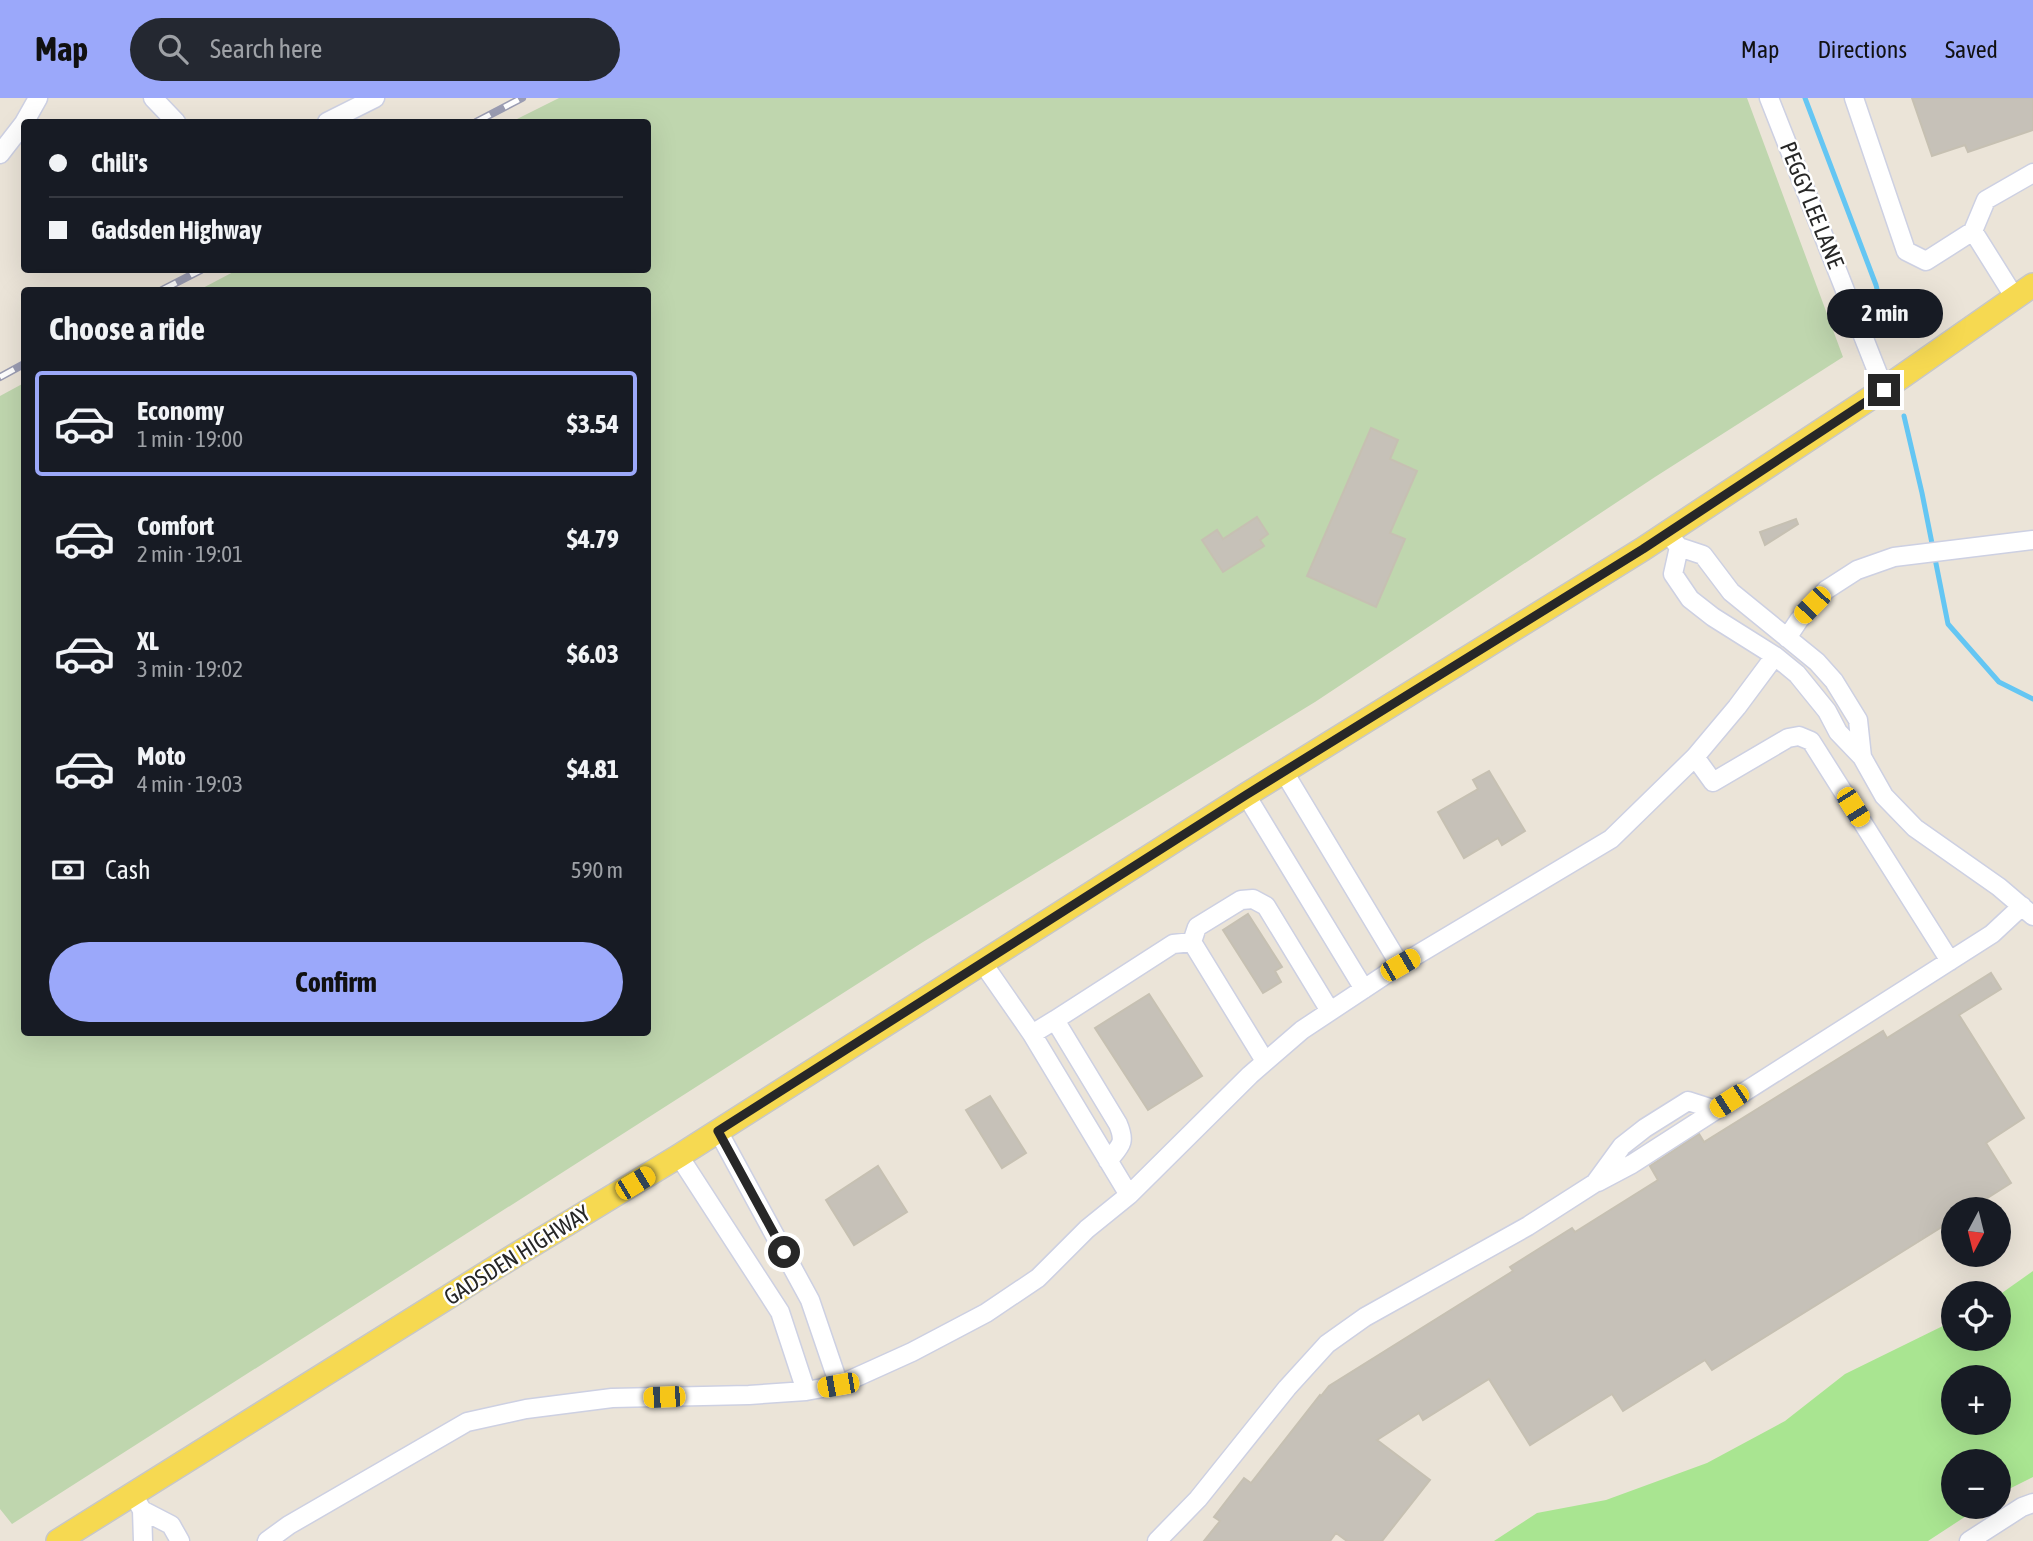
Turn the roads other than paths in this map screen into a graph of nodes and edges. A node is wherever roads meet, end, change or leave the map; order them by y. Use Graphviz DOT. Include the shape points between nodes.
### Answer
graph roads {
  1 [pos="38,98"];
  2 [pos="153,98"];
  3 [pos="375,98"];
  4 [pos="1769,98"];
  5 [pos="1854,98"];
  6 [pos="25,119"];
  7 [pos="173,119"];
  8 [pos="333,119"];
  9 [pos="21,126"];
  10 [pos="0,154"];
  11 [pos="2033,173"];
  12 [pos="1973,231"];
  13 [pos="2024,292"];
  14 [pos="1884,390"];
  15 [pos="1673,540"];
  16 [pos="2033,540"];
  17 [pos="1787,638"];
  18 [pos="1776,656"];
  19 [pos="1695,757"];
  20 [pos="1862,757"];
  21 [pos="1284,772"];
  22 [pos="1246,795"];
  23 [pos="2027,911"];
  24 [pos="1192,942"];
  25 [pos="1950,961"];
  26 [pos="982,962"];
  27 [pos="1400,965"];
  28 [pos="1364,989"];
  29 [pos="1330,1011"];
  30 [pos="1055,1020"];
  31 [pos="1032,1034"];
  32 [pos="1265,1061"];
  33 [pos="718,1131"];
  34 [pos="679,1156"];
  35 [pos="1108,1161"];
  36 [pos="1129,1195"];
  37 [pos="838,1385"];
  38 [pos="806,1391"];
  39 [pos="137,1502"];
  40 [pos="2033,1503"];
  41 [pos="58,1541"];
  42 [pos="144,1541"];
  43 [pos="180,1541"];
  44 [pos="267,1541"];
  45 [pos="1157,1541"];
  46 [pos="1969,1541"];
  1 -- 6 [label="street"];
  2 -- 7 [label="street"];
  3 -- 8 [label="street"];
  4 -- 14 [label="street, PEGGY LEE LANE"];
  5 -- 12 [label="street" via="1906,251 1926,261"];
  9 -- 10 [label="street"];
  11 -- 12 [label="street" via="1986,200"];
  12 -- 13 [label="street"];
  13 -- 14 [label="main road, GADSDEN HIGHWAY"];
  14 -- 15 [label="main road, GADSDEN HIGHWAY"];
  15 -- 17 [label="street" via="1703,555 1731,592"];
  15 -- 18 [label="street" via="1673,574 1690,599"];
  15 -- 21 [label="main road, GADSDEN HIGHWAY"];
  16 -- 17 [label="street" via="1894,557 1857,570 1826,590"];
  17 -- 20 [label="street" via="1817,662 1848,700 1858,720"];
  18 -- 19 [label="street"];
  18 -- 20 [label="street" via="1814,692 1838,732"];
  19 -- 25 [label="street" via="1713,782 1788,738 1811,741"];
  19 -- 27 [label="street" via="1611,839"];
  20 -- 23 [label="street" via="1884,796 1915,828"];
  21 -- 22 [label="main road, GADSDEN HIGHWAY"];
  21 -- 27 [label="street"];
  22 -- 26 [label="main road, GADSDEN HIGHWAY"];
  22 -- 28 [label="street"];
  23 -- 25 [label="street"];
  24 -- 29 [label="street" via="1198,928 1241,900 1253,899 1266,906"];
  24 -- 30 [label="street" via="1173,944"];
  24 -- 32 [label="street"];
  25 -- 45 [label="street" via="1716,1110 1688,1101 1622,1146 1595,1184 1365,1317 1327,1344 1198,1499"];
  26 -- 31 [label="street"];
  26 -- 33 [label="main road, GADSDEN HIGHWAY"];
  27 -- 28 [label="street"];
  28 -- 29 [label="street"];
  29 -- 32 [label="street"];
  30 -- 31 [label="street"];
  30 -- 35 [label="street" via="1121,1130 1122,1144"];
  31 -- 35 [label="street"];
  32 -- 36 [label="street"];
  33 -- 34 [label="main road, GADSDEN HIGHWAY"];
  33 -- 37 [label="street" via="810,1300"];
  34 -- 38 [label="street" via="780,1312"];
  34 -- 39 [label="main road, GADSDEN HIGHWAY" via="490,1271"];
  35 -- 36 [label="street"];
  36 -- 37 [label="street" via="1038,1278 986,1313"];
  37 -- 38 [label="street"];
  38 -- 44 [label="street" via="612,1398 467,1422"];
  39 -- 41 [label="main road, GADSDEN HIGHWAY"];
  39 -- 42 [label="street"];
  39 -- 43 [label="street" via="171,1525"];
  40 -- 46 [label="street"];
}
